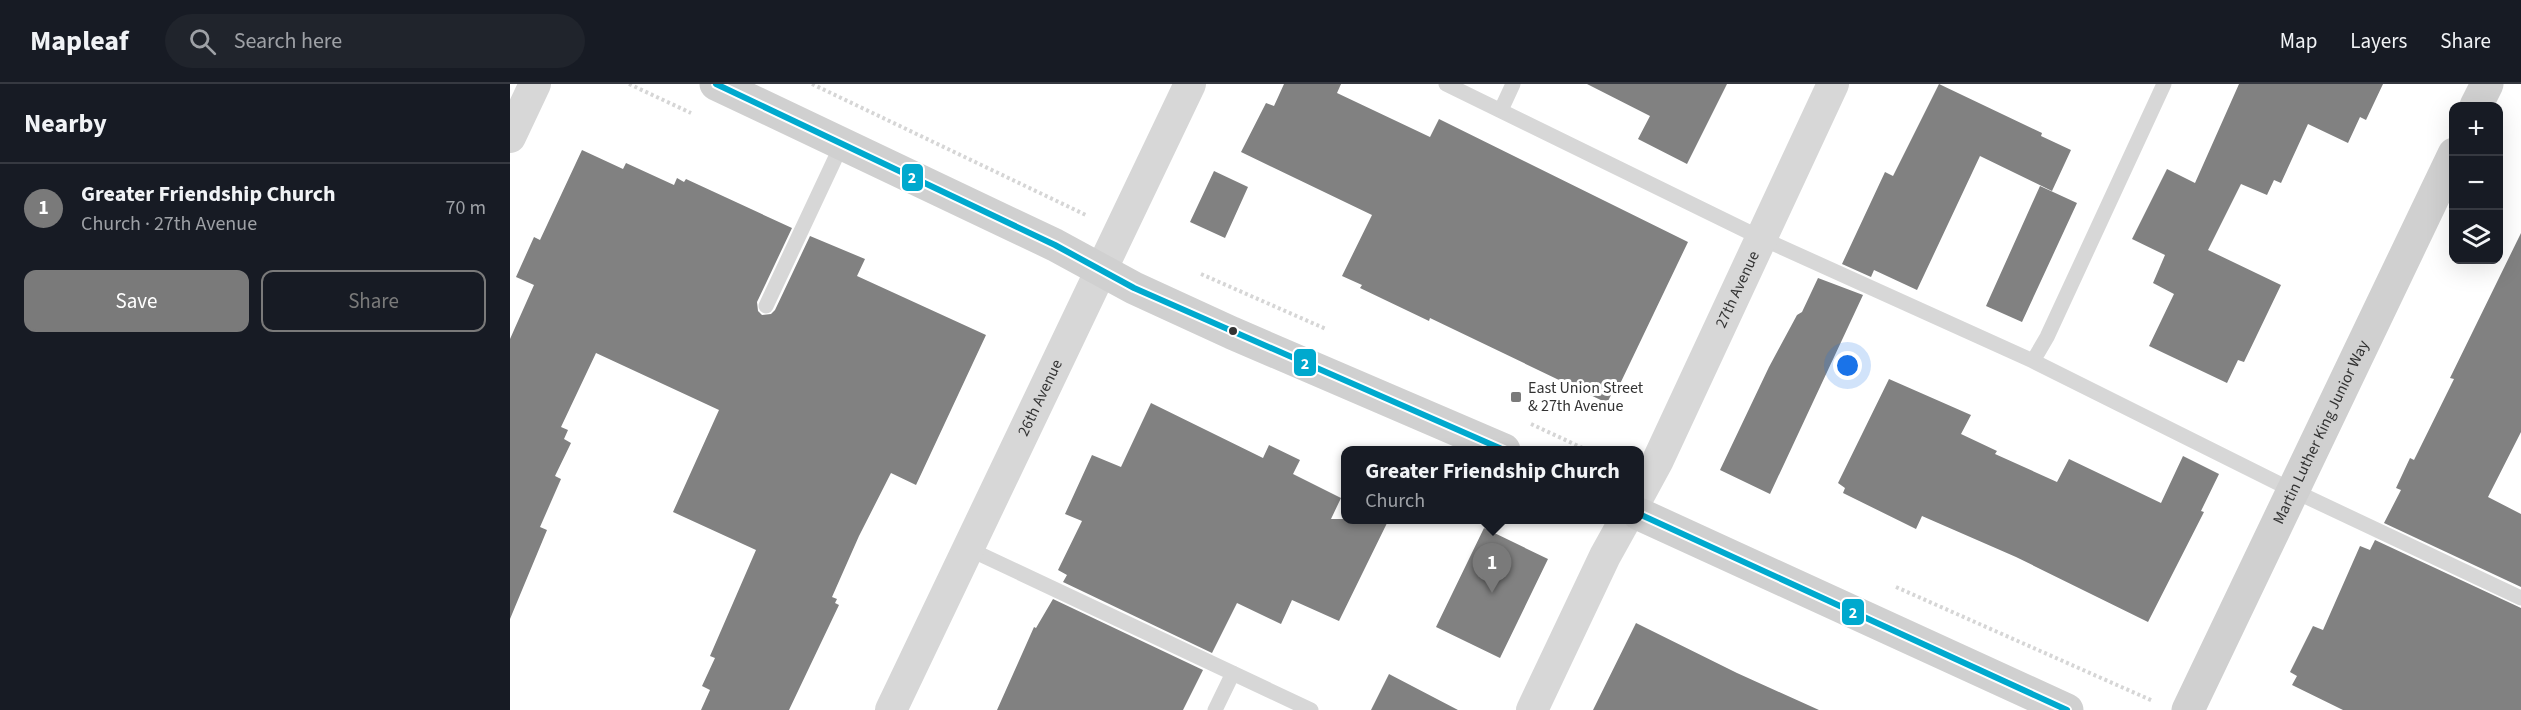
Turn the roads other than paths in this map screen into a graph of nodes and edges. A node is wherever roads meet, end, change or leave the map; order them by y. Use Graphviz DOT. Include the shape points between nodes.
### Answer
graph roads {
  1 [pos="535,84"];
  2 [pos="716,84"];
  3 [pos="1190,84"];
  4 [pos="1446,84"];
  5 [pos="1513,84"];
  6 [pos="1833,84"];
  7 [pos="2164,84"];
  8 [pos="2487,84"];
  9 [pos="2478,102"];
  10 [pos="1501,110"];
  11 [pos="510,137"];
  12 [pos="842,144"];
  13 [pos="2453,156"];
  14 [pos="1761,238"];
  15 [pos="1100,270"];
  16 [pos="766,306"];
  17 [pos="2033,361"];
  18 [pos="1495,446"];
  19 [pos="1644,484"];
  20 [pos="2292,490"];
  21 [pos="1644,516"];
  22 [pos="1622,524"];
  23 [pos="969,549"];
  24 [pos="2521,598"];
  25 [pos="1233,673"];
  26 [pos="2175,708"];
  27 [pos="891,710"];
  28 [pos="1215,710"];
  29 [pos="1311,710"];
  30 [pos="1532,710"];
  31 [pos="2067,710"];
  1 -- 11 [label="street"];
  2 -- 12 [label="main road"];
  3 -- 15 [label="street, 26th Avenue"];
  4 -- 10 [label="lane"];
  5 -- 10 [label="lane"];
  6 -- 14 [label="street, 27th Avenue"];
  7 -- 17 [label="lane"];
  8 -- 9 [label="main road"];
  10 -- 14 [label="lane"];
  12 -- 15 [label="main road"];
  12 -- 16 [label="lane"];
  13 -- 20 [label="main road, Martin Luther King Junior Way"];
  14 -- 17 [label="lane"];
  14 -- 19 [label="street, 27th Avenue"];
  15 -- 18 [label="main road" via="1232,333"];
  15 -- 23 [label="street, 26th Avenue"];
  17 -- 20 [label="lane"];
  20 -- 24 [label="lane"];
  20 -- 26 [label="main road, Martin Luther King Junior Way"];
  21 -- 31 [label="main road"];
  22 -- 30 [label="street"];
  23 -- 25 [label="lane"];
  23 -- 27 [label="street, 26th Avenue"];
  25 -- 28 [label="lane"];
  25 -- 29 [label="lane"];
}
